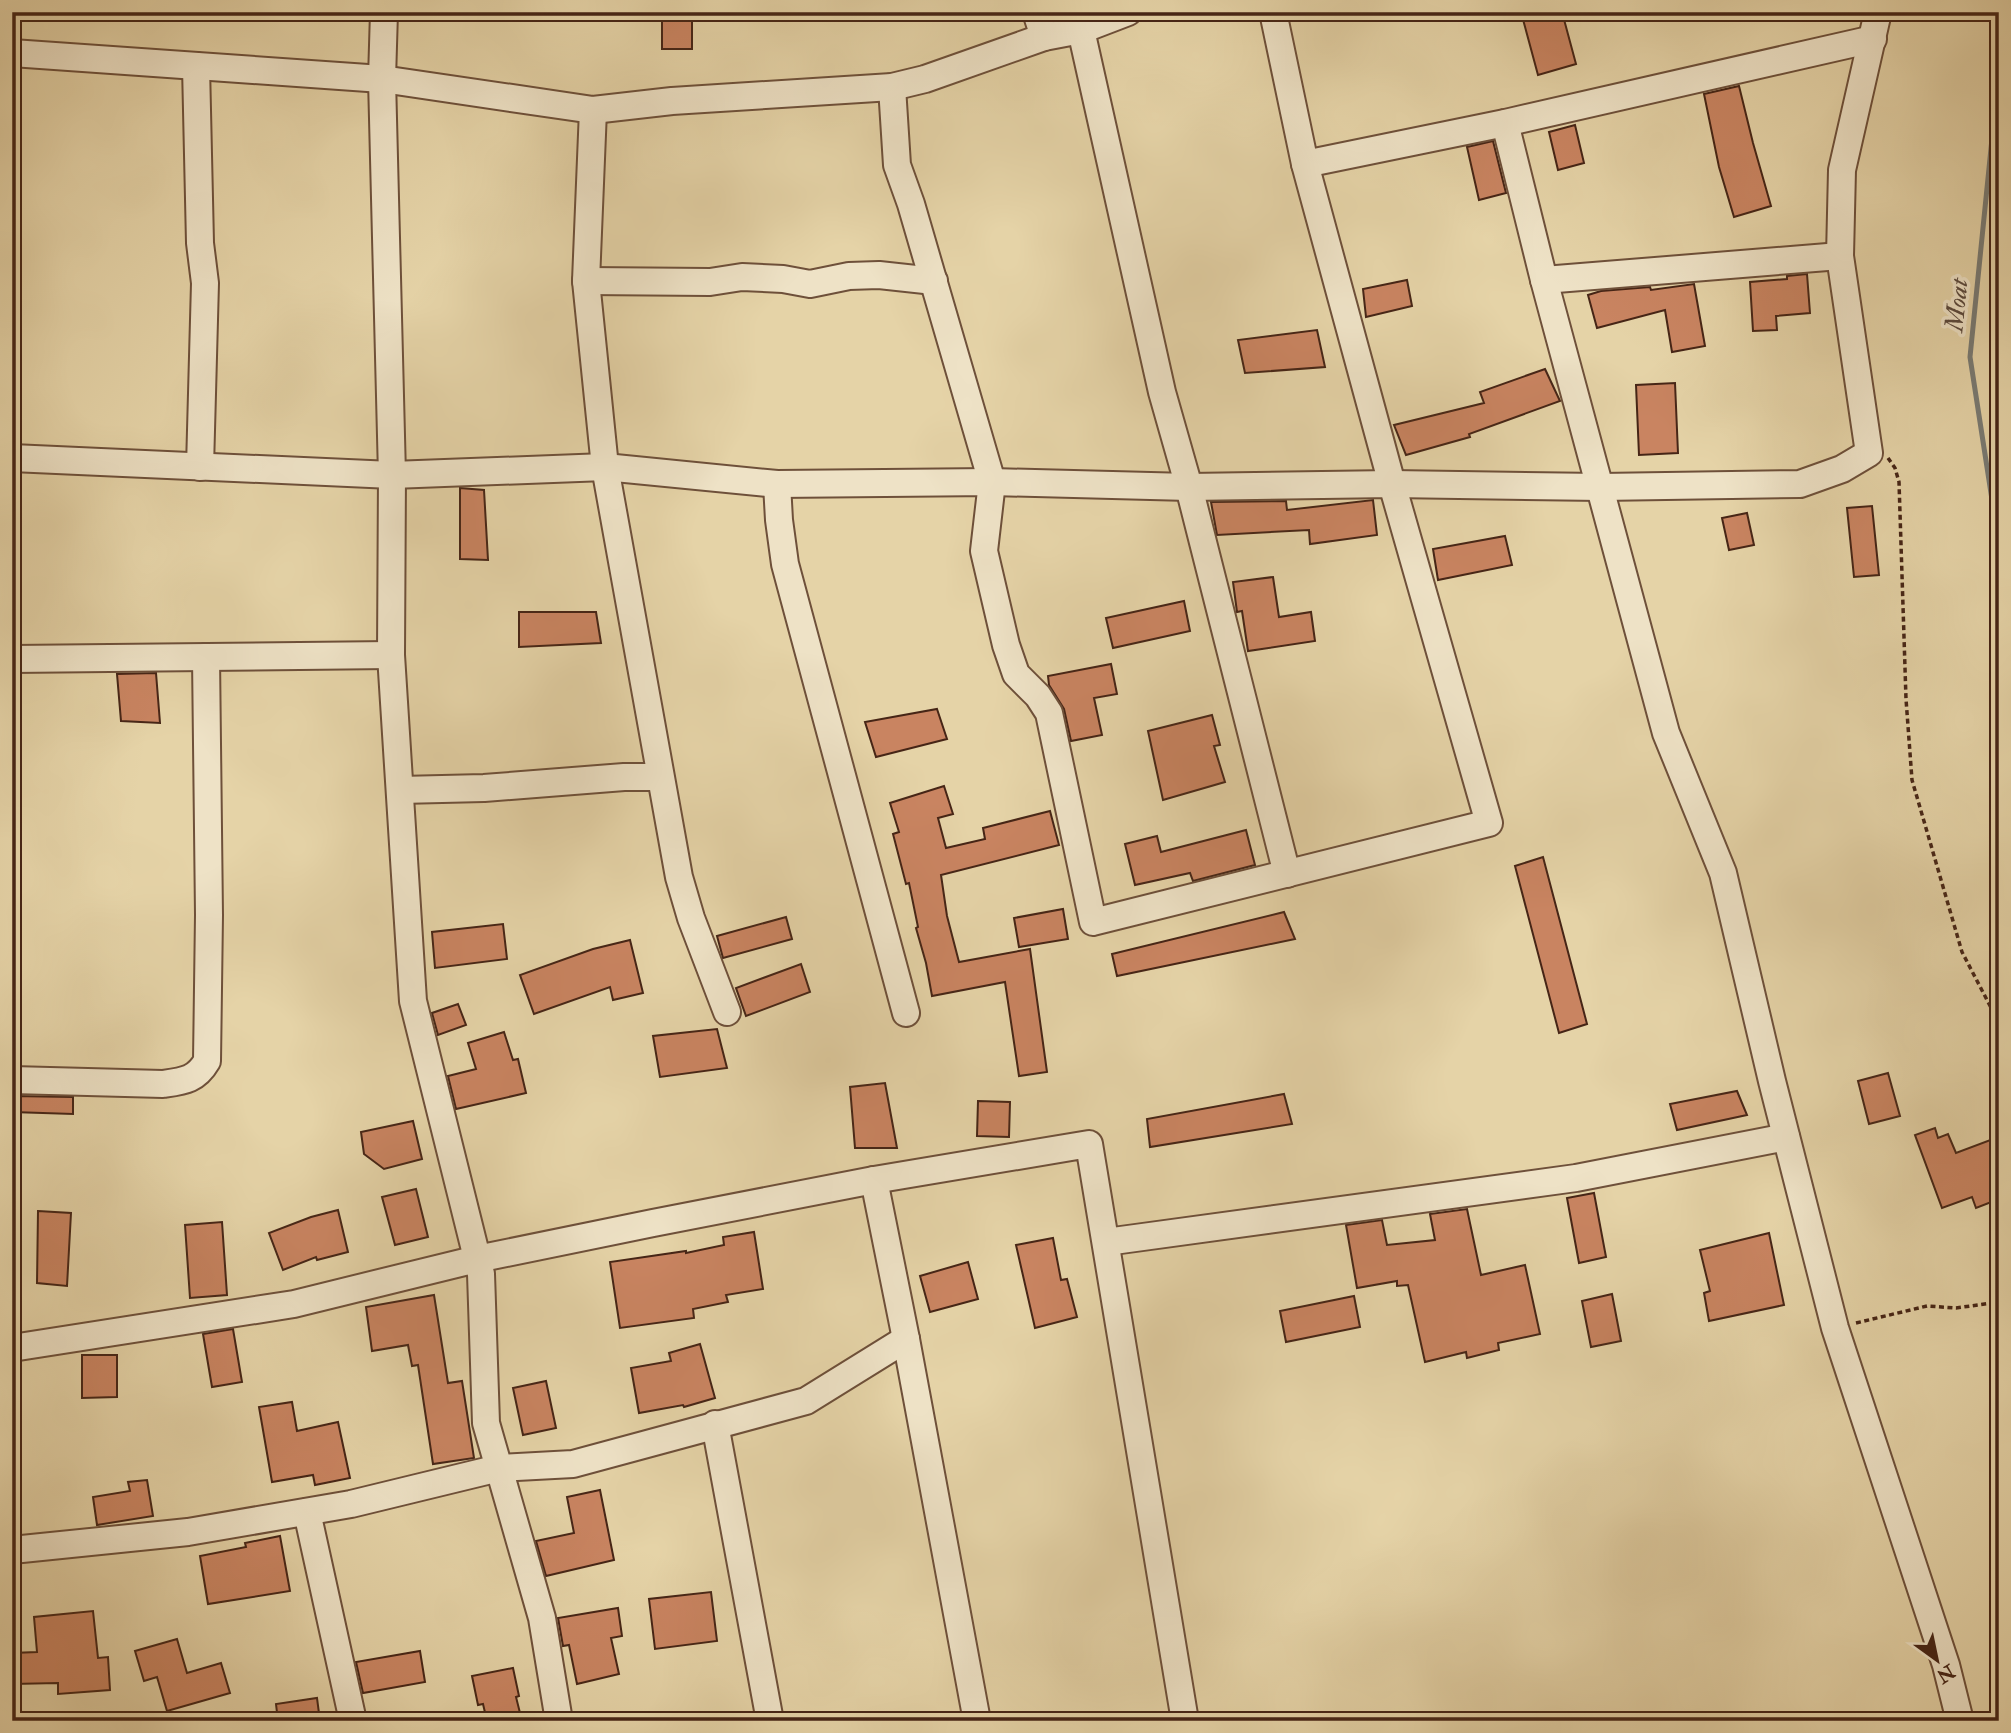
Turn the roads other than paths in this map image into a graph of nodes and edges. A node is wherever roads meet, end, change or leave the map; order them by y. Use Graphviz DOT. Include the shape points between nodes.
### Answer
graph roads {
  1 [pos="384,12"];
  2 [pos="1128,12"];
  3 [pos="1273,12"];
  4 [pos="1878,12"];
  5 [pos="1040,24"];
  6 [pos="1081,30"];
  7 [pos="1873,39"];
  8 [pos="12,53"];
  9 [pos="196,66"];
  10 [pos="382,79"];
  11 [pos="892,87"];
  12 [pos="593,110"];
  13 [pos="1505,123"];
  14 [pos="1305,164"];
  15 [pos="1840,256"];
  16 [pos="1544,280"];
  17 [pos="586,281"];
  18 [pos="934,281"];
  19 [pos="12,458"];
  20 [pos="200,467"];
  21 [pos="605,467"];
  22 [pos="392,475"];
  23 [pos="992,482"];
  24 [pos="778,484"];
  25 [pos="1392,484"];
  26 [pos="1189,487"];
  27 [pos="1601,488"];
  28 [pos="391,655"];
  29 [pos="206,656"];
  30 [pos="12,659"];
  31 [pos="660,777"];
  32 [pos="400,790"];
  33 [pos="1287,874"];
  34 [pos="727,1012"];
  35 [pos="905,1013"];
  36 [pos="12,1080"];
  37 [pos="1786,1137"];
  38 [pos="874,1180"];
  39 [pos="1105,1242"];
  40 [pos="477,1259"];
  41 [pos="906,1339"];
  42 [pos="12,1348"];
  43 [pos="715,1424"];
  44 [pos="499,1468"];
  45 [pos="307,1511"];
  46 [pos="12,1550"];
  47 [pos="354,1721"];
  48 [pos="559,1721"];
  49 [pos="770,1721"];
  50 [pos="978,1721"];
  51 [pos="1185,1721"];
  52 [pos="1960,1721"];
  1 -- 10 [label="street"];
  2 -- 6 [label="street"];
  3 -- 14 [label="street"];
  4 -- 7 [label="street"];
  5 -- 6 [label="street"];
  5 -- 11 [label="street" via="925,79"];
  6 -- 26 [label="street" via="1162,392"];
  7 -- 13 [label="street"];
  7 -- 15 [label="street" via="1842,170"];
  8 -- 9 [label="street"];
  9 -- 10 [label="street"];
  9 -- 20 [label="street" via="205,283"];
  10 -- 12 [label="street"];
  10 -- 22 [label="street"];
  11 -- 12 [label="street"];
  11 -- 18 [label="street" via="897,165"];
  12 -- 17 [label="street"];
  13 -- 14 [label="street"];
  13 -- 16 [label="street"];
  14 -- 25 [label="street"];
  15 -- 16 [label="street"];
  15 -- 27 [label="street" via="1869,453 1800,484"];
  16 -- 27 [label="street"];
  17 -- 18 [label="street" via="710,282 742,277 810,284 879,275"];
  17 -- 21 [label="street"];
  18 -- 23 [label="street"];
  19 -- 20 [label="street"];
  20 -- 22 [label="street"];
  21 -- 22 [label="street"];
  21 -- 24 [label="street"];
  21 -- 31 [label="street"];
  22 -- 28 [label="street"];
  23 -- 24 [label="street"];
  23 -- 26 [label="street"];
  23 -- 33 [label="street" via="984,551 1016,674 1049,713 1093,922"];
  24 -- 35 [label="street" via="785,564"];
  25 -- 26 [label="street"];
  25 -- 27 [label="street"];
  25 -- 33 [label="street" via="1489,824"];
  26 -- 33 [label="street"];
  27 -- 37 [label="street" via="1666,733 1723,873"];
  28 -- 29 [label="street"];
  28 -- 32 [label="street"];
  29 -- 30 [label="street"];
  29 -- 36 [label="street" via="207,1061 188,1081 163,1084"];
  31 -- 32 [label="street"];
  31 -- 34 [label="street" via="679,877"];
  32 -- 40 [label="street" via="413,1000"];
  37 -- 39 [label="street" via="1576,1178"];
  37 -- 52 [label="street" via="1835,1328 1946,1665"];
  38 -- 39 [label="street" via="1089,1144"];
  38 -- 40 [label="street"];
  38 -- 41 [label="street"];
  39 -- 51 [label="street"];
  40 -- 42 [label="street" via="294,1304"];
  40 -- 44 [label="street" via="486,1423"];
  41 -- 43 [label="street" via="806,1401"];
  41 -- 50 [label="street"];
  43 -- 44 [label="street" via="573,1464"];
  43 -- 49 [label="street"];
  44 -- 45 [label="street"];
  44 -- 48 [label="street" via="542,1618"];
  45 -- 46 [label="street" via="188,1532"];
  45 -- 47 [label="street"];
}
